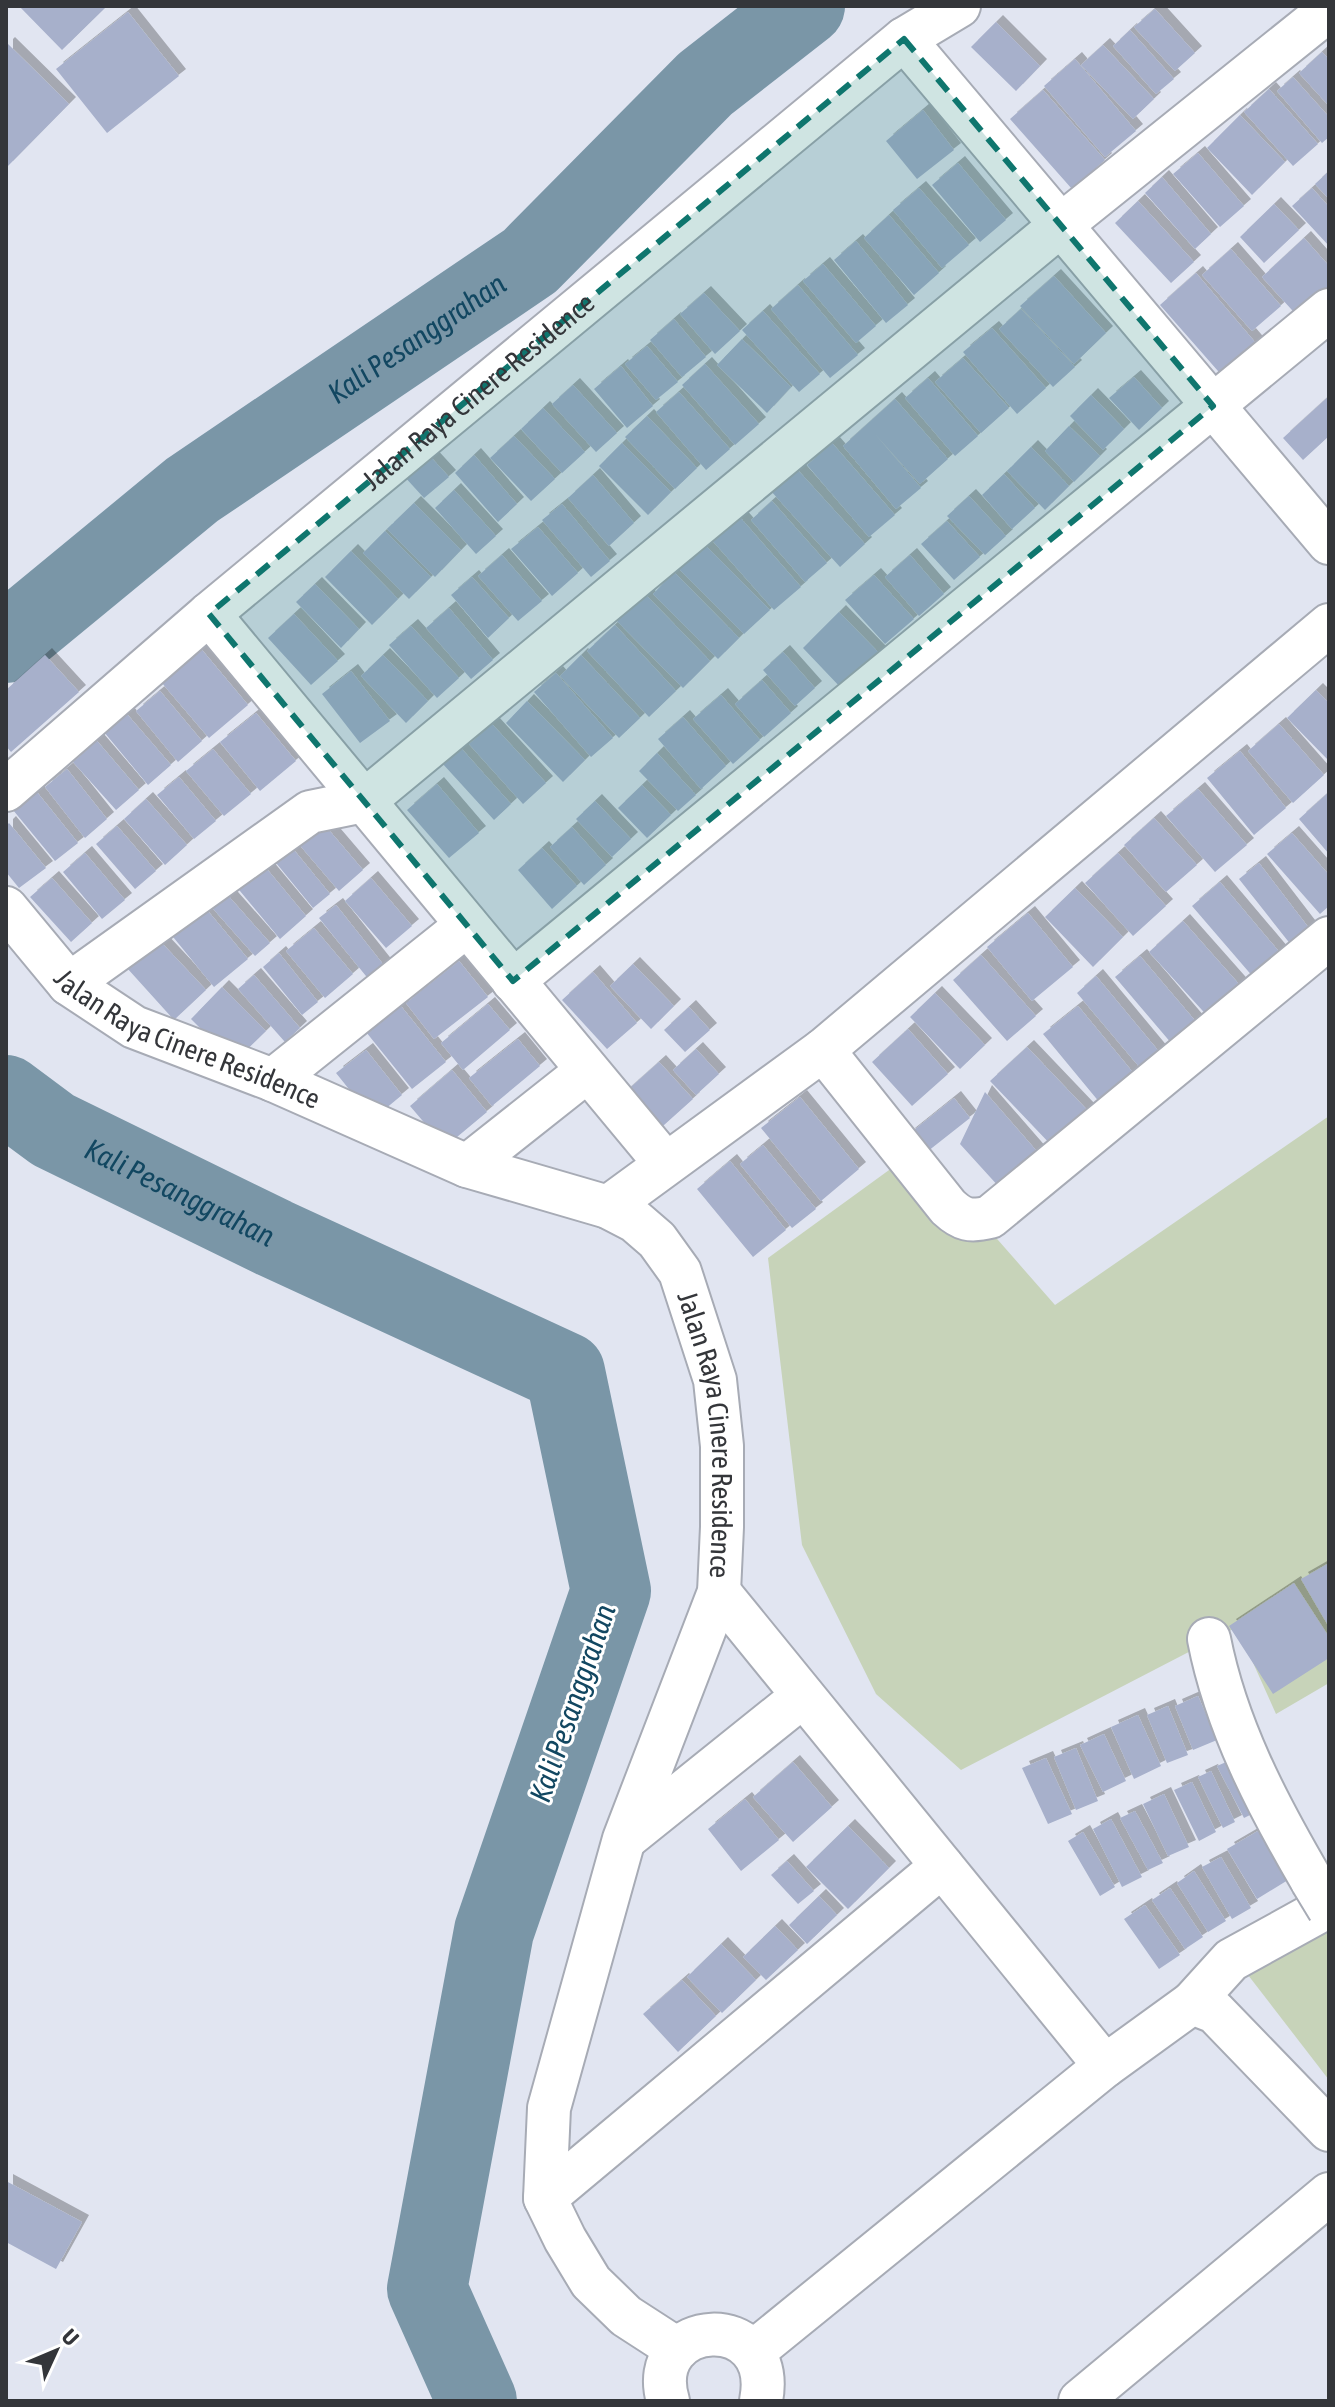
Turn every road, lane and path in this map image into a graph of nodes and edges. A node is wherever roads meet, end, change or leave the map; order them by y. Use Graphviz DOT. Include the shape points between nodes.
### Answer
graph roads {
  1 [pos="959,6"];
  2 [pos="1329,10"];
  3 [pos="904,39"];
  4 [pos="1061,225"];
  5 [pos="1329,310"];
  6 [pos="1213,406"];
  7 [pos="1329,543"];
  8 [pos="209,614"];
  9 [pos="1329,625"];
  10 [pos="6,790"];
  11 [pos="364,801"];
  12 [pos="6,908"];
  13 [pos="467,925"];
  14 [pos="1329,938"];
  15 [pos="513,981"];
  16 [pos="69,984"];
  17 [pos="823,1050"];
  18 [pos="587,1071"];
  19 [pos="273,1080"];
  20 [pos="665,1163"];
  21 [pos="467,1166"];
  22 [pos="608,1207"];
  23 [pos="719,1592"];
  24 [pos="1209,1639"];
  25 [pos="803,1696"];
  26 [pos="624,1839"];
  27 [pos="942,1866"];
  28 [pos="1323,1899"];
  29 [pos="1192,2003"];
  30 [pos="1105,2066"];
  31 [pos="1329,2130"];
  32 [pos="1329,2194"];
  33 [pos="545,2198"];
  34 [pos="677,2349"];
  35 [pos="753,2352"];
  36 [pos="668,2401"];
  37 [pos="761,2401"];
  38 [pos="1080,2401"];
  1 -- 3 [label="street, Jalan Raya Cinere Residence"];
  2 -- 4 [label="street"];
  3 -- 4 [label="street"];
  3 -- 8 [label="street, Jalan Raya Cinere Residence"];
  4 -- 6 [label="street"];
  4 -- 11 [label="street"];
  5 -- 6 [label="street"];
  6 -- 7 [label="street"];
  6 -- 15 [label="street"];
  8 -- 10 [label="street, Jalan Raya Cinere Residence"];
  8 -- 11 [label="street"];
  9 -- 17 [label="street"];
  11 -- 13 [label="street"];
  11 -- 16 [label="street" via="310,812"];
  12 -- 16 [label="street, Jalan Raya Cinere Residence"];
  13 -- 15 [label="street"];
  13 -- 19 [label="street"];
  14 -- 17 [label="street" via="990,1217 973,1221 948,1207"];
  15 -- 18 [label="street"];
  16 -- 19 [label="street, Jalan Raya Cinere Residence" via="134,1027"];
  17 -- 20 [label="street"];
  18 -- 20 [label="street"];
  18 -- 21 [label="street"];
  19 -- 21 [label="street, Jalan Raya Cinere Residence"];
  20 -- 22 [label="street"];
  21 -- 22 [label="street, Jalan Raya Cinere Residence"];
  22 -- 23 [label="street, Jalan Raya Cinere Residence" via="657,1240 680,1272 715,1380 722,1446"];
  23 -- 25 [label="street"];
  23 -- 26 [label="street, Jalan Raya Cinere Residence"];
  24 -- 28 [label="street" via="1217,1679 1250,1764"];
  25 -- 26 [label="street"];
  25 -- 27 [label="street"];
  26 -- 33 [label="street, Jalan Raya Cinere Residence" via="549,2108"];
  27 -- 30 [label="street"];
  27 -- 33 [label="street"];
  28 -- 29 [label="street" via="1231,1960"];
  29 -- 30 [label="street"];
  29 -- 31 [label="street" via="1215,2012"];
  30 -- 35 [label="street"];
  32 -- 38 [label="street"];
  33 -- 34 [label="street, Jalan Raya Cinere Residence" via="591,2282 626,2316"];
  34 -- 35 [label="street" via="691,2339 725,2334"];
  34 -- 36 [label="street" via="664,2381"];
  35 -- 37 [label="street" via="762,2368"];
}
